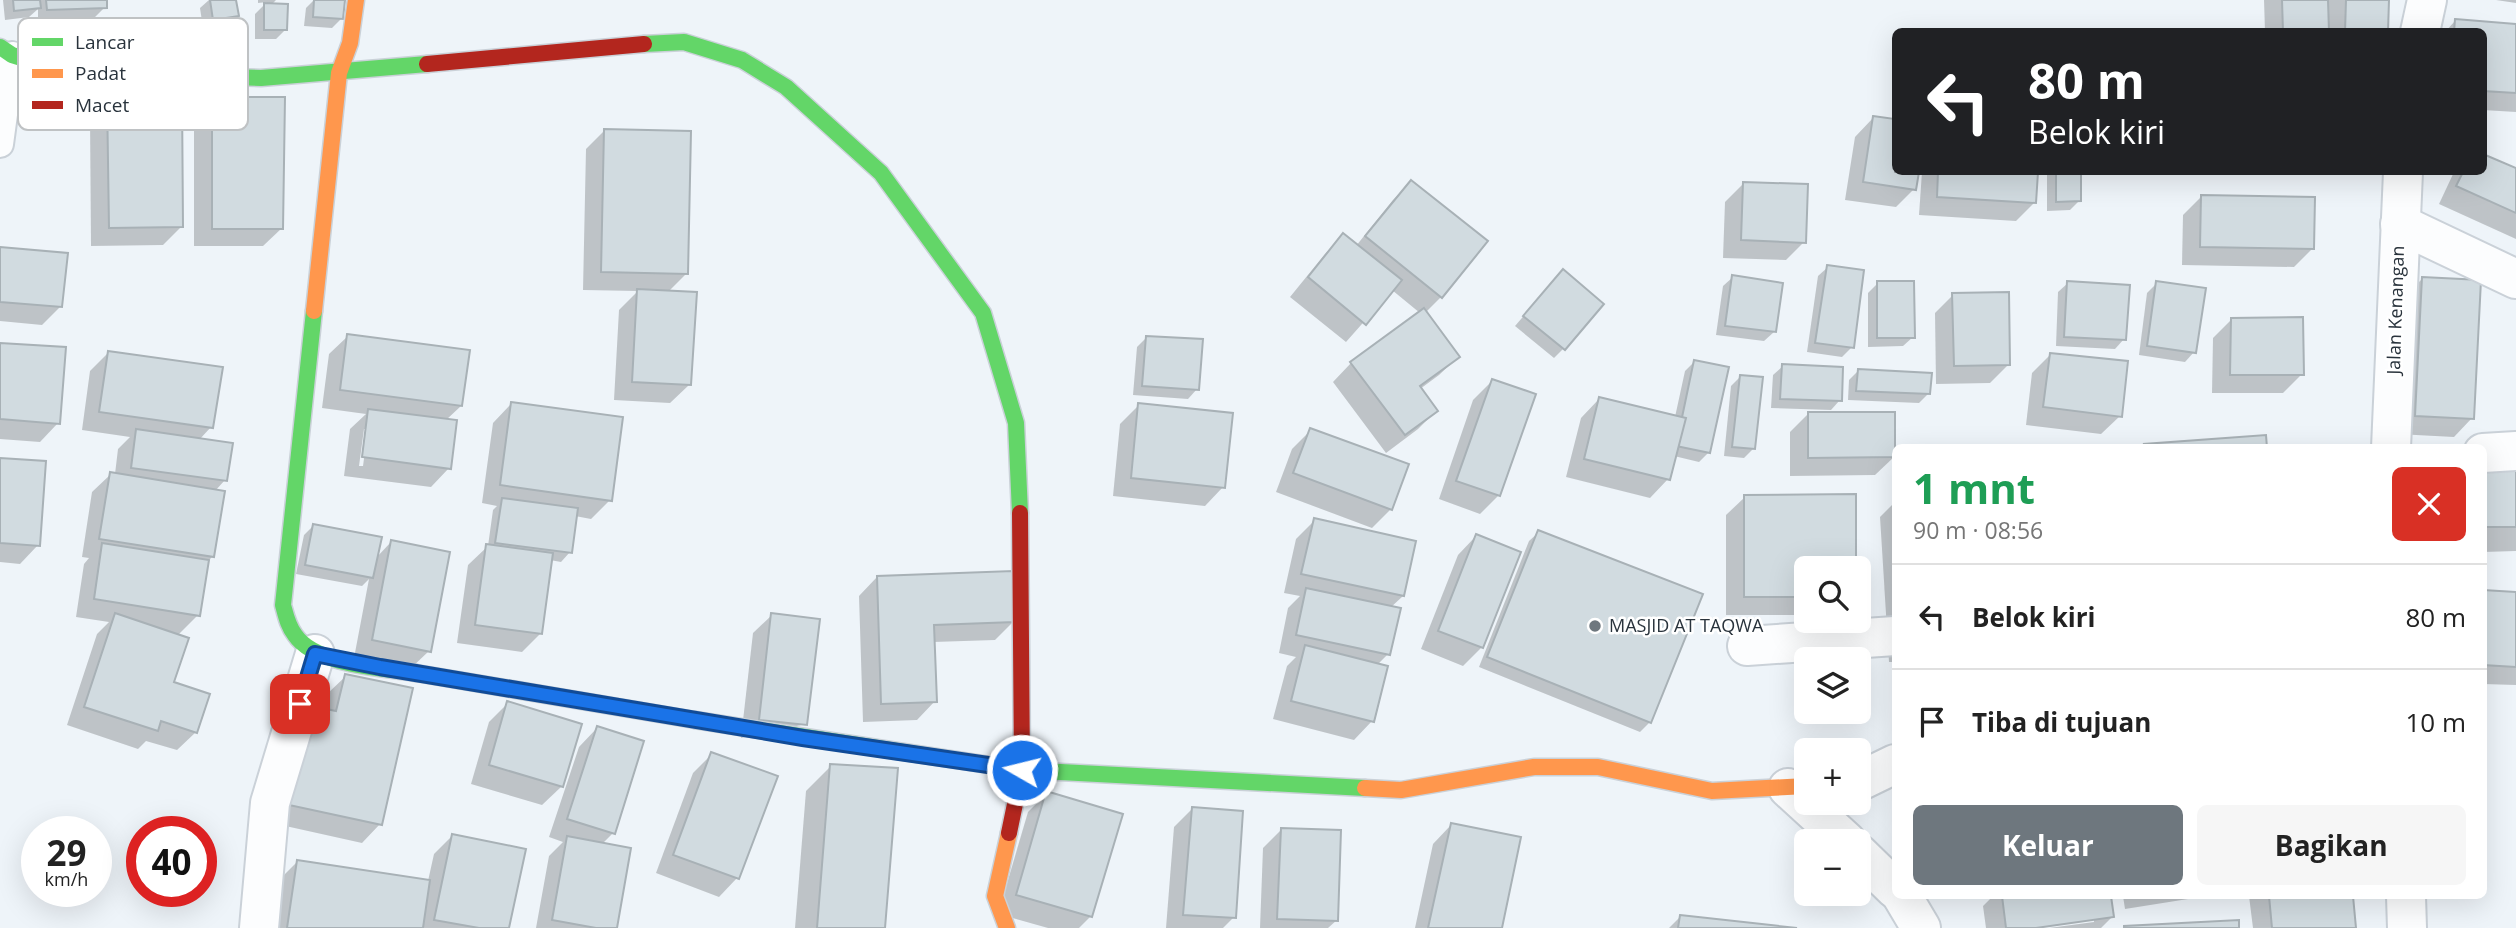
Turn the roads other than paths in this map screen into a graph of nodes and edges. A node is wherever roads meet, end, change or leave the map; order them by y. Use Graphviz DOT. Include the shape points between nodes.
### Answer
graph roads {
  1 [pos="356,0"];
  2 [pos="2427,0"];
  3 [pos="2421,28"];
  4 [pos="6,51"];
  5 [pos="339,73"];
  6 [pos="248,78"];
  7 [pos="0,144"];
  8 [pos="2403,175"];
  9 [pos="2400,223"];
  10 [pos="2516,279"];
  11 [pos="2391,444"];
  12 [pos="2516,452"];
  13 [pos="2487,453"];
  14 [pos="1892,636"];
  15 [pos="1746,646"];
  16 [pos="315,654"];
  17 [pos="1892,765"];
  18 [pos="1022,770"];
  19 [pos="1871,776"];
  20 [pos="1794,787"];
  21 [pos="1822,815"];
  22 [pos="1835,829"];
  23 [pos="1871,866"];
  24 [pos="1892,886"];
  25 [pos="1904,899"];
  26 [pos="2406,899"];
  27 [pos="259,928"];
  28 [pos="1007,928"];
  29 [pos="1921,928"];
  30 [pos="2407,928"];
  1 -- 5 [label="street" via="350,43"];
  2 -- 3 [label="street"];
  4 -- 7 [label="lane"];
  5 -- 6 [label="street"];
  5 -- 16 [label="street" via="284,605 286,624"];
  5 -- 18 [label="street" via="684,41 742,60 786,87 881,173 983,313 1016,423 1022,549"];
  8 -- 9 [label="street, Jalan Kenangan"];
  9 -- 10 [label="street"];
  9 -- 11 [label="street, Jalan Kenangan"];
  12 -- 13 [label="street"];
  14 -- 15 [label="street"];
  16 -- 18 [label="street" via="789,736"];
  16 -- 27 [label="street" via="270,803"];
  17 -- 19 [label="street"];
  18 -- 20 [label="street" via="1401,790 1534,767 1598,767 1712,791"];
  18 -- 28 [label="street" via="995,896"];
  21 -- 22 [label="street"];
  23 -- 24 [label="street"];
  25 -- 29 [label="street"];
  26 -- 30 [label="street"];
}
